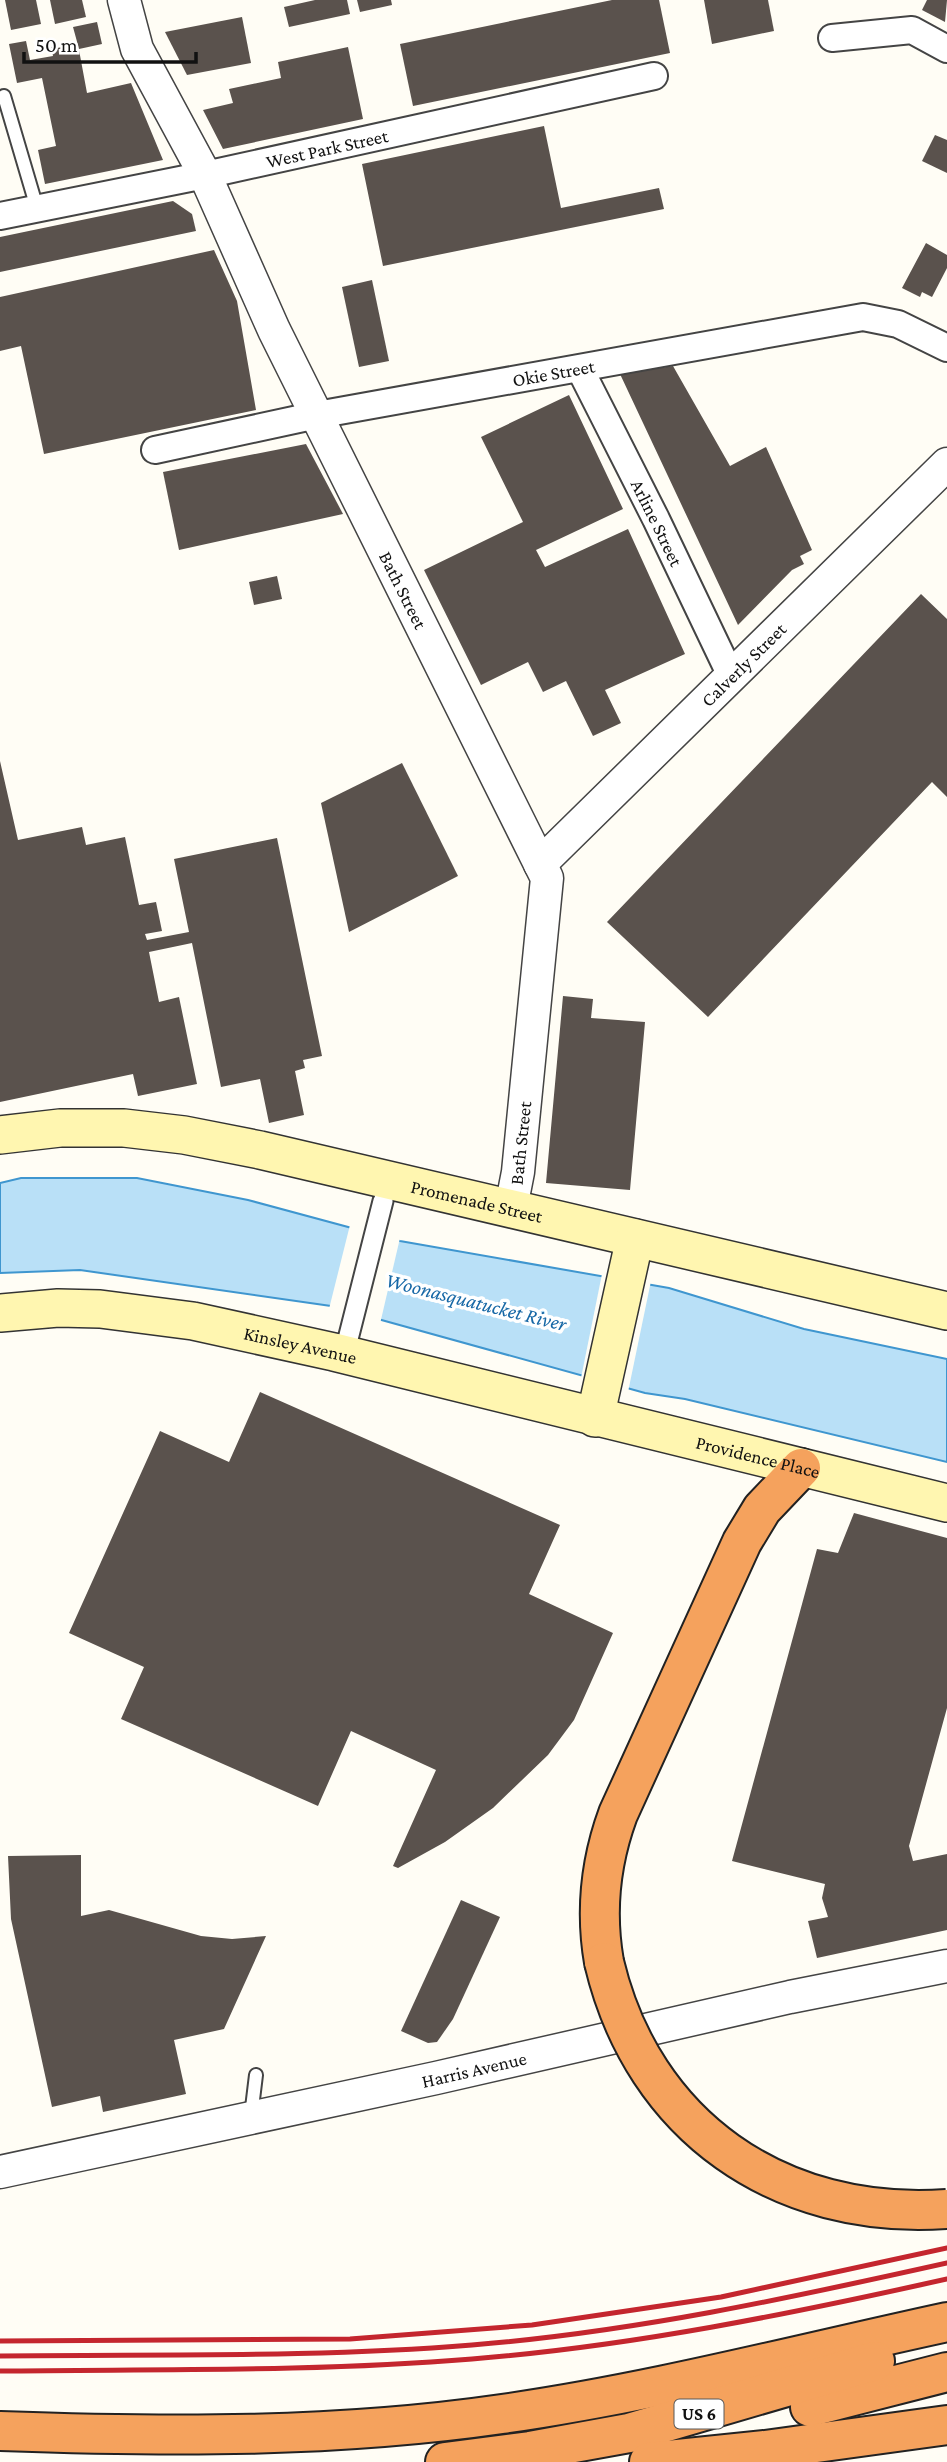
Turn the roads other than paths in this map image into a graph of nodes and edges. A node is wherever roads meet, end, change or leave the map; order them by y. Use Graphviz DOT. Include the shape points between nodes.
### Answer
graph roads {
  1 [pos="130,1"];
  2 [pos="832,37"];
  3 [pos="947,49"];
  4 [pos="654,76"];
  5 [pos="4,96"];
  6 [pos="205,175"];
  7 [pos="37,208"];
  8 [pos="0,216"];
  9 [pos="947,348"];
  10 [pos="580,369"];
  11 [pos="317,415"];
  12 [pos="155,450"];
  13 [pos="947,464"];
  14 [pos="732,678"];
  15 [pos="540,864"];
  16 [pos="0,1135"];
  17 [pos="511,1208"];
  18 [pos="382,1209"];
  19 [pos="631,1254"];
  20 [pos="947,1311"];
  21 [pos="0,1312"];
  22 [pos="346,1347"];
  23 [pos="598,1405"];
  24 [pos="801,1468"];
  25 [pos="947,1503"];
  26 [pos="947,1966"];
  27 [pos="256,2075"];
  28 [pos="250,2116"];
  29 [pos="0,2172"];
  30 [pos="947,2209"];
  31 [pos="947,2322"];
  32 [pos="947,2339"];
  33 [pos="947,2372"];
  34 [pos="947,2426"];
  35 [pos="0,2431"];
  36 [pos="445,2462"];
  37 [pos="571,2462"];
  38 [pos="649,2462"];
  1 -- 6 [label="street, Bath Street" via="137,49"];
  2 -- 3 [label="street" via="912,30"];
  4 -- 6 [label="street, West Park Street"];
  5 -- 7 [label="lane"];
  6 -- 7 [label="street, West Park Street"];
  6 -- 11 [label="street, Bath Street"];
  7 -- 8 [label="street, West Park Street"];
  9 -- 10 [label="street, Okie Street" via="898,324 863,317"];
  10 -- 11 [label="street, Okie Street"];
  10 -- 14 [label="street, Arline Street"];
  11 -- 12 [label="street, Okie Street"];
  11 -- 15 [label="street, Bath Street"];
  13 -- 14 [label="street, Calverly Street"];
  14 -- 15 [label="street, Calverly Street"];
  15 -- 17 [label="street, Bath Street" via="547,878 519,1172"];
  16 -- 17 [label="main road, Promenade Street" via="93,1127 184,1135"];
  17 -- 19 [label="main road, Promenade Street"];
  18 -- 22 [label="street"];
  19 -- 20 [label="main road, Promenade Street"];
  19 -- 23 [label="main road"];
  21 -- 23 [label="main road, Kinsley Avenue" via="58,1307 193,1321"];
  23 -- 24 [label="main road, Providence Place"];
  24 -- 25 [label="main road, Providence Place"];
  24 -- 30 [label="highway, bridge" via="762,1509 742,1542 618,1814 600,1880 604,1962 620,2015 642,2058 676,2106 720,2146 769,2177 832,2201 885,2210"];
  26 -- 28 [label="street, Harris Avenue"];
  27 -- 28 [label="lane"];
  28 -- 29 [label="street, Harris Avenue"];
  31 -- 35 [label="highway" via="601,2397 450,2421 292,2432"];
  32 -- 36 [label="highway, US 6" via="629,2433"];
  33 -- 37 [label="highway" via="701,2438"];
  34 -- 38 [label="highway"];
}
